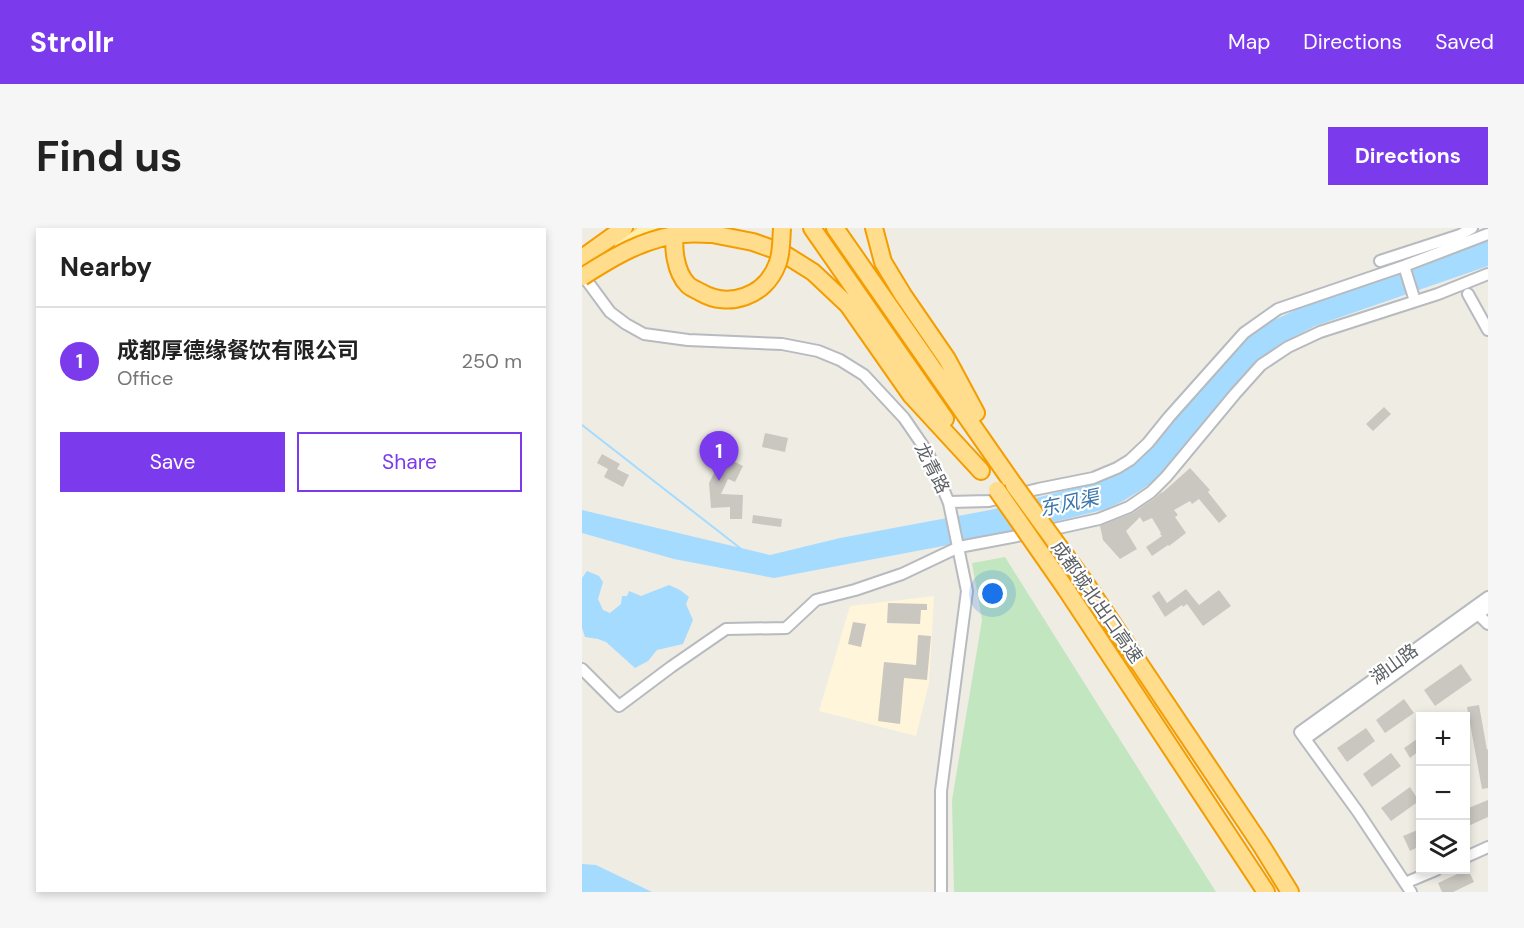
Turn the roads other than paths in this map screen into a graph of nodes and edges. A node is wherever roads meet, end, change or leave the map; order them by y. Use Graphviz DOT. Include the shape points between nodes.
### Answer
graph roads {
  1 [pos="624,228"];
  2 [pos="650,228"];
  3 [pos="676,228"];
  4 [pos="782,228"];
  5 [pos="812,228"];
  6 [pos="834,228"];
  7 [pos="874,228"];
  8 [pos="1472,228"];
  9 [pos="1488,234"];
  10 [pos="582,258"];
  11 [pos="1380,261"];
  12 [pos="1404,267"];
  13 [pos="1488,274"];
  14 [pos="582,275"];
  15 [pos="1468,294"];
  16 [pos="1414,302"];
  17 [pos="1488,330"];
  18 [pos="981,471"];
  19 [pos="1011,480"];
  20 [pos="949,502"];
  21 [pos="959,547"];
  22 [pos="1488,597"];
  23 [pos="1488,607"];
  24 [pos="1478,614"];
  25 [pos="1488,624"];
  26 [pos="582,669"];
  27 [pos="1302,735"];
  28 [pos="1488,848"];
  29 [pos="1470,855"];
  30 [pos="1430,874"];
  31 [pos="1408,887"];
  32 [pos="940,892"];
  33 [pos="1266,892"];
  34 [pos="1290,892"];
  1 -- 10 [label="highway"];
  2 -- 14 [label="main road"];
  3 -- 4 [label="highway, bridge" via="674,251 679,271 689,286 720,300 754,293 768,280 777,265"];
  5 -- 18 [label="highway, 成都城北出口高速"];
  6 -- 19 [label="highway, 成都城北出口高速"];
  7 -- 19 [label="highway" via="883,262 947,359"];
  8 -- 11 [label="street"];
  9 -- 12 [label="street"];
  12 -- 16 [label="street"];
  12 -- 20 [label="street" via="1296,302 1264,318 1244,333 1148,443 1118,468 1094,478 989,501"];
  13 -- 16 [label="street"];
  14 -- 18 [label="highway, bridge" via="655,239 684,234 712,234 781,252 813,272 848,305 911,395"];
  14 -- 20 [label="street, 龙青路" via="610,312 644,333 688,340 782,345 818,351 840,360 864,375 903,418 928,453"];
  15 -- 17 [label="street"];
  16 -- 21 [label="street" via="1320,332 1261,366 1166,477 1129,507 1100,519"];
  18 -- 33 [label="highway, 成都城北出口高速, bridge" via="1066,589"];
  19 -- 34 [label="highway, 成都城北出口高速, bridge" via="1086,584"];
  20 -- 21 [label="street, 龙青路"];
  21 -- 26 [label="street" via="902,574 816,600 786,628 726,629 619,706"];
  21 -- 32 [label="street, 龙青路" via="967,591 942,792"];
  22 -- 27 [label="street, 湖山路"];
  23 -- 24 [label="street, 湖山路"];
  24 -- 25 [label="street"];
  24 -- 27 [label="street, 湖山路"];
  27 -- 31 [label="street"];
  28 -- 29 [label="street"];
  30 -- 31 [label="street"];
}
